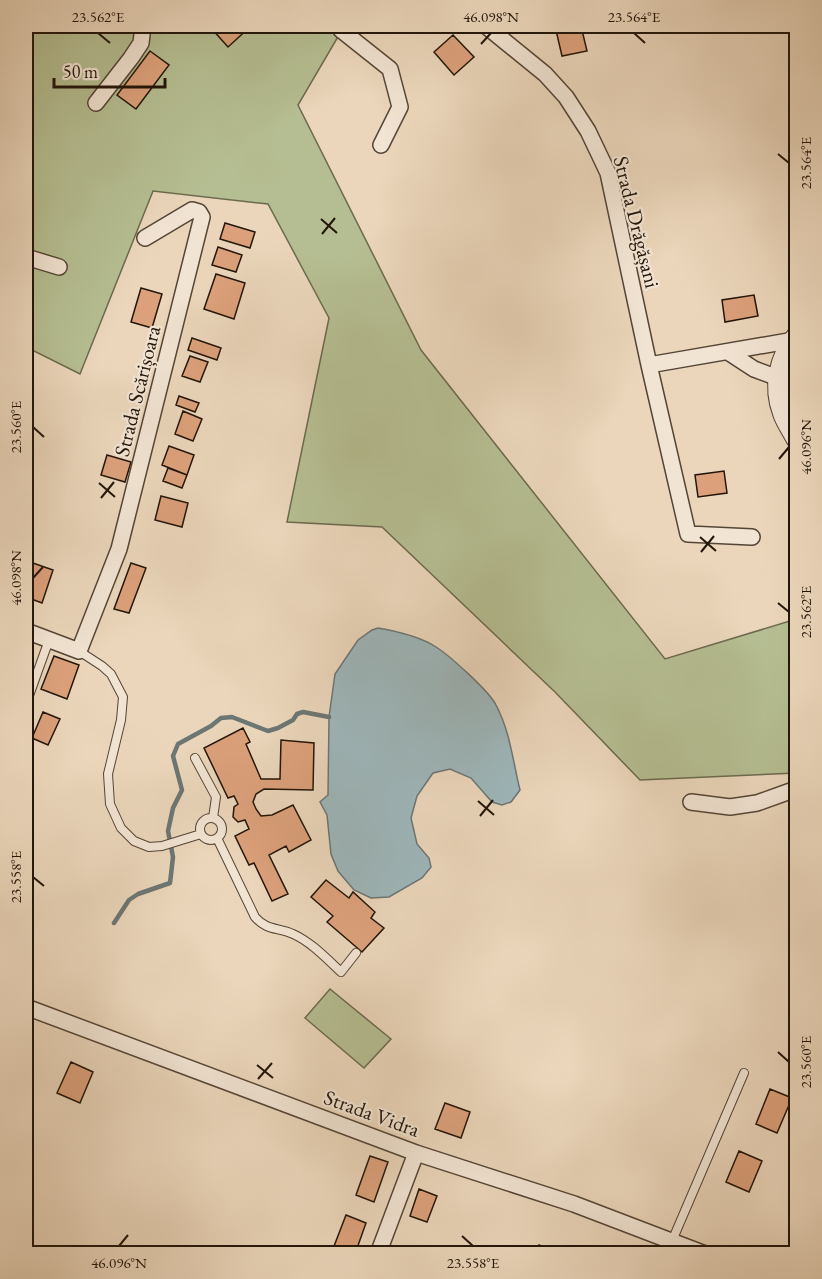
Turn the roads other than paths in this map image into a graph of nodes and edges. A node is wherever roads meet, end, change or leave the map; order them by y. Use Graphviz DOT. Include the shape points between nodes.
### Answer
graph roads {
  1 [pos="143,26"];
  2 [pos="339,26"];
  3 [pos="486,26"];
  4 [pos="96,103"];
  5 [pos="381,145"];
  6 [pos="146,238"];
  7 [pos="26,257"];
  8 [pos="59,267"];
  9 [pos="795,338"];
  10 [pos="728,352"];
  11 [pos="649,365"];
  12 [pos="785,372"];
  13 [pos="796,438"];
  14 [pos="752,537"];
  15 [pos="26,631"];
  16 [pos="49,640"];
  17 [pos="80,651"];
  18 [pos="26,704"];
  19 [pos="195,758"];
  20 [pos="796,789"];
  21 [pos="691,802"];
  22 [pos="213,818"];
  23 [pos="201,834"];
  24 [pos="217,838"];
  25 [pos="356,953"];
  26 [pos="26,1007"];
  27 [pos="744,1073"];
  28 [pos="416,1153"];
  29 [pos="672,1241"];
  30 [pos="378,1254"];
  31 [pos="705,1254"];
  1 -- 4 [label="street" via="141,43"];
  2 -- 5 [label="street" via="390,69 400,107"];
  3 -- 11 [label="street, Strada Drăgășani" via="546,74 588,131 608,173"];
  6 -- 17 [label="street, Strada Scărișoara" via="192,210 202,217 119,549"];
  7 -- 8 [label="street"];
  9 -- 10 [label="street"];
  9 -- 12 [label="street" via="786,352"];
  10 -- 11 [label="street"];
  10 -- 12 [label="street" via="754,369"];
  11 -- 14 [label="street, Strada Drăgășani" via="688,534"];
  12 -- 13 [label="street" via="778,389 782,412"];
  15 -- 16 [label="street"];
  16 -- 17 [label="street"];
  16 -- 18 [label="lane"];
  17 -- 23 [label="lane" via="111,674 123,697 108,774 110,804 121,828 149,847"];
  19 -- 22 [label="lane" via="216,797"];
  20 -- 21 [label="street" via="758,803 730,807"];
  22 -- 23 [label="lane" via="202,821"];
  22 -- 24 [label="lane" via="222,829"];
  23 -- 24 [label="lane" via="205,839"];
  24 -- 25 [label="lane" via="260,923 292,933 341,972"];
  26 -- 28 [label="street, Strada Vidra"];
  27 -- 29 [label="lane"];
  28 -- 29 [label="street, Strada Vidra" via="574,1204"];
  28 -- 30 [label="street"];
  29 -- 31 [label="street, Strada Vidra"];
}
